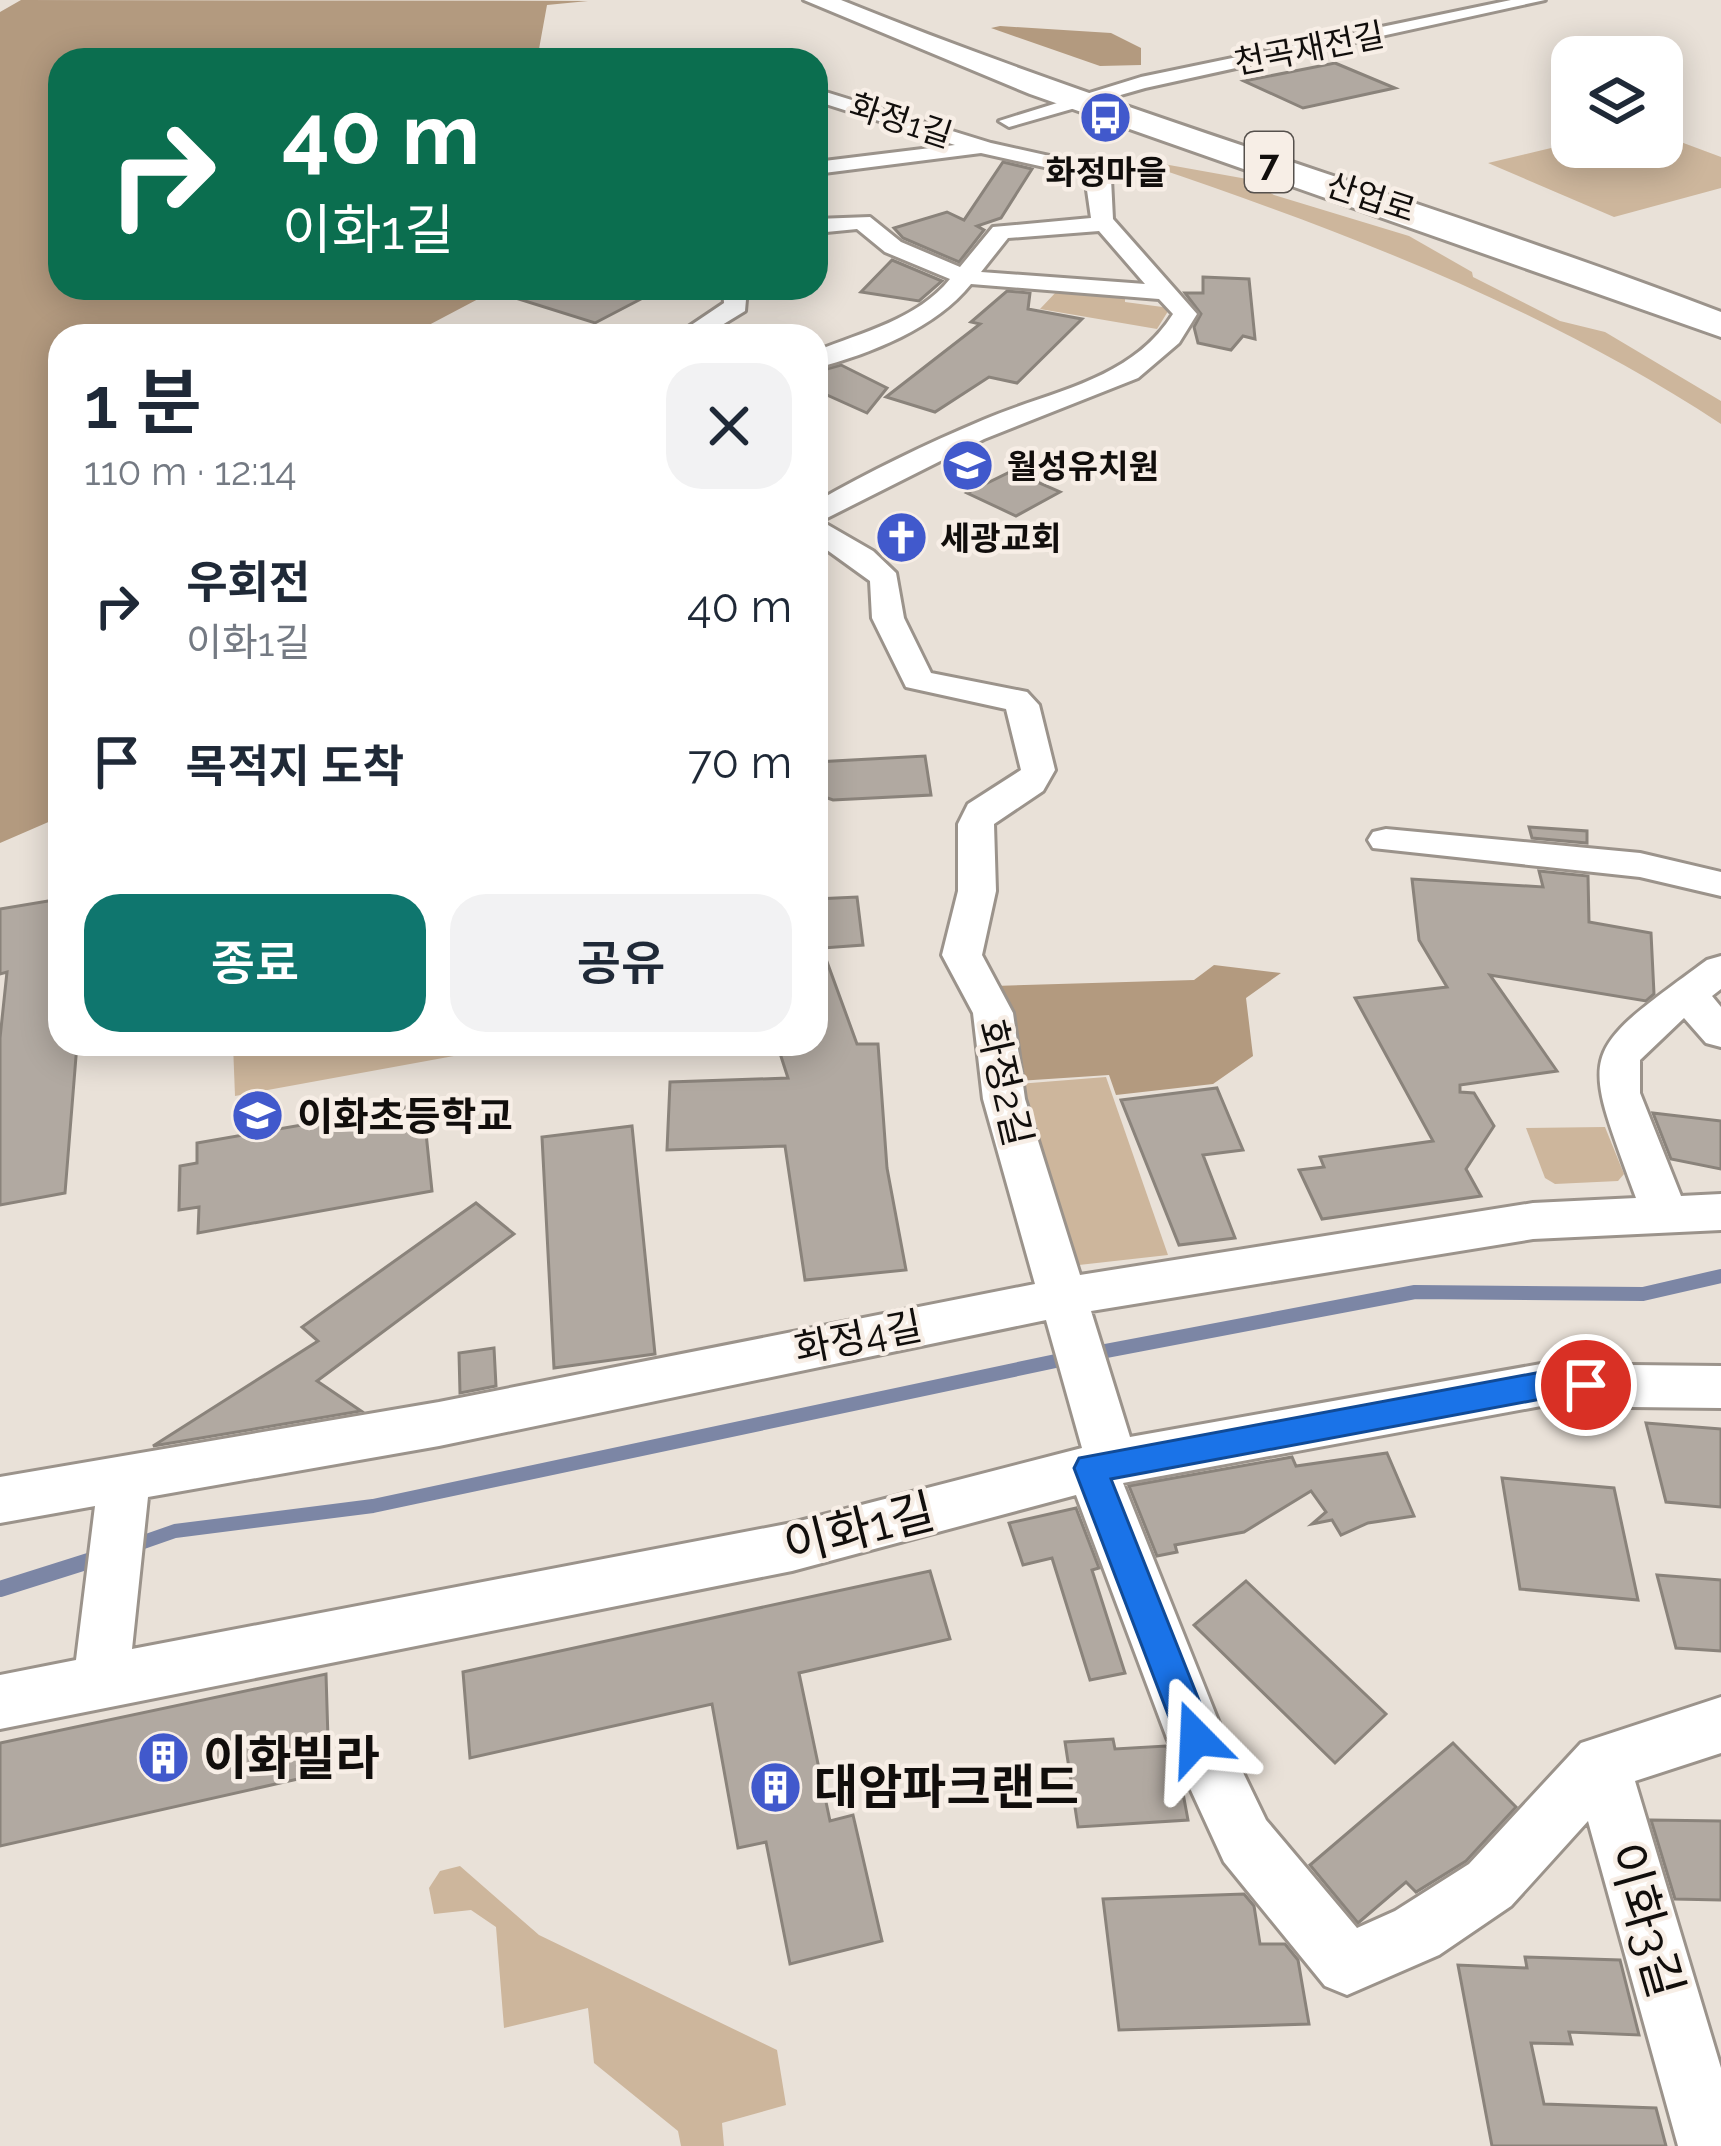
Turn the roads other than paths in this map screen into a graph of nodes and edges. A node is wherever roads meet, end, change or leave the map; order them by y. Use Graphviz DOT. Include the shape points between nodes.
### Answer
graph roads {
  1 [pos="817,0"];
  2 [pos="865,0"];
  3 [pos="1536,0"];
  4 [pos="1098,94"];
  5 [pos="828,99"];
  6 [pos="996,131"];
  7 [pos="828,166"];
  8 [pos="1103,224"];
  9 [pos="828,225"];
  10 [pos="968,278"];
  11 [pos="1170,292"];
  12 [pos="736,300"];
  13 [pos="1721,304"];
  14 [pos="707,324"];
  15 [pos="1721,325"];
  16 [pos="828,355"];
  17 [pos="828,508"];
  18 [pos="828,536"];
  19 [pos="1386,840"];
  20 [pos="1721,884"];
  21 [pos="1721,969"];
  22 [pos="1687,995"];
  23 [pos="1721,1033"];
  24 [pos="1664,1212"];
  25 [pos="1721,1212"];
  26 [pos="1066,1311"];
  27 [pos="1721,1387"];
  28 [pos="1104,1460"];
  29 [pos="124,1480"];
  30 [pos="0,1500"];
  31 [pos="100,1683"];
  32 [pos="0,1702"];
  33 [pos="1721,1725"];
  34 [pos="1601,1763"];
  35 [pos="1711,2146"];
  1 -- 4 [label="main road, 산업로 / 7"];
  2 -- 4 [label="main road, 산업로 / 7"];
  3 -- 4 [label="street, 천곡재전길"];
  4 -- 6 [label="street, 천곡재전길"];
  4 -- 13 [label="main road, 산업로 / 7" via="1486,216"];
  4 -- 15 [label="main road, 산업로 / 7"];
  5 -- 6 [label="street, 화정1길" via="956,138"];
  6 -- 7 [label="street"];
  6 -- 8 [label="street" via="1093,171"];
  8 -- 10 [label="street" via="1000,232"];
  8 -- 11 [label="street"];
  9 -- 10 [label="street" via="862,222 884,244"];
  10 -- 11 [label="street"];
  10 -- 16 [label="street" via="906,324"];
  11 -- 17 [label="street" via="1185,314 1179,328 1130,371 977,432"];
  12 -- 14 [label="street"];
  18 -- 26 [label="street, 화정2길" via="885,579 888,618 918,680 1022,705 1037,770 976,824 977,891 962,956 993,1013 1004,1099"];
  19 -- 20 [label="street" via="1640,865"];
  21 -- 22 [label="street"];
  22 -- 23 [label="street"];
  22 -- 24 [label="street" via="1619,1057 1619,1094"];
  24 -- 25 [label="street, 화정4길"];
  24 -- 26 [label="street, 화정4길" via="1533,1221"];
  26 -- 28 [label="street"];
  26 -- 29 [label="street, 화정4길"];
  27 -- 28 [label="street, 이화1길" via="1541,1385"];
  28 -- 31 [label="street, 이화1길" via="792,1547"];
  28 -- 34 [label="street, 이화3길" via="1196,1738 1246,1841 1347,1964 1417,1933 1490,1886"];
  29 -- 30 [label="street, 화정4길"];
  29 -- 31 [label="street"];
  31 -- 32 [label="street, 이화1길"];
  33 -- 34 [label="street"];
  34 -- 35 [label="street, 이화3길"];
}
